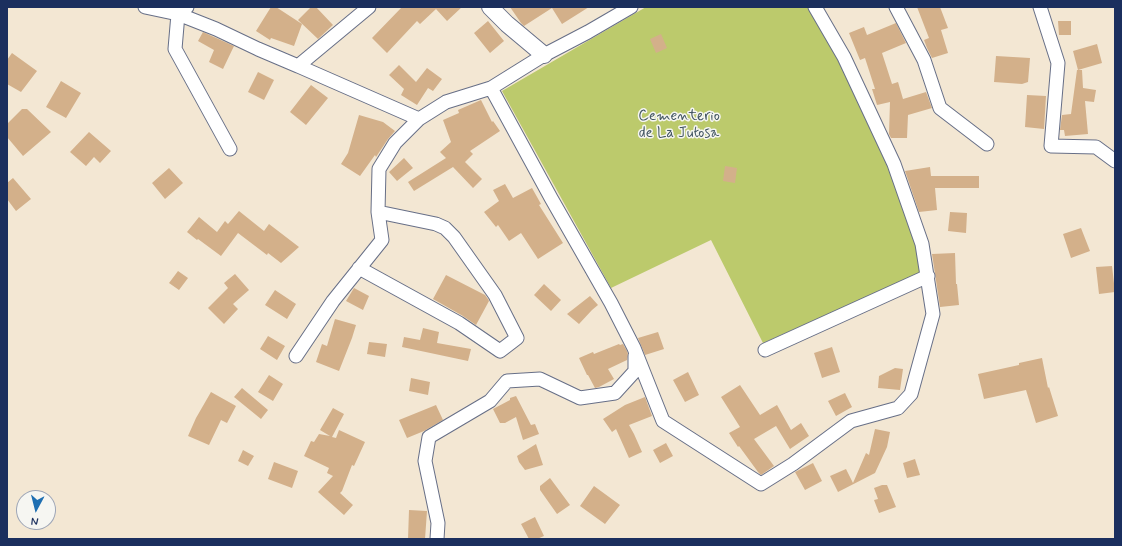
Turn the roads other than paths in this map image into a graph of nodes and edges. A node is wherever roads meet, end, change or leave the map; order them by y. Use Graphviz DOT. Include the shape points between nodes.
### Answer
graph roads {
  1 [pos="145,7"];
  2 [pos="369,7"];
  3 [pos="490,7"];
  4 [pos="631,7"];
  5 [pos="815,7"];
  6 [pos="896,7"];
  7 [pos="1040,7"];
  8 [pos="183,11"];
  9 [pos="544,55"];
  10 [pos="298,66"];
  11 [pos="491,88"];
  12 [pos="419,119"];
  13 [pos="987,144"];
  14 [pos="230,149"];
  15 [pos="1115,161"];
  16 [pos="378,212"];
  17 [pos="359,268"];
  18 [pos="928,276"];
  19 [pos="634,348"];
  20 [pos="765,350"];
  21 [pos="296,356"];
  22 [pos="437,539"];
  1 -- 8 [label="street"];
  2 -- 10 [label="street"];
  3 -- 9 [label="street"];
  4 -- 9 [label="street"];
  5 -- 18 [label="street" via="844,57 894,164 922,244"];
  6 -- 13 [label="street" via="924,60 940,108"];
  7 -- 15 [label="street" via="1058,63 1051,146 1096,146"];
  8 -- 10 [label="street" via="216,29"];
  8 -- 14 [label="street" via="175,49"];
  9 -- 11 [label="street"];
  10 -- 12 [label="street"];
  11 -- 12 [label="street" via="446,102"];
  11 -- 19 [label="street"];
  12 -- 16 [label="street" via="395,143 379,169"];
  16 -- 17 [label="street" via="382,240"];
  16 -- 17 [label="street" via="445,228 494,295 517,338 500,351 459,323"];
  17 -- 21 [label="street"];
  18 -- 19 [label="street" via="934,314 911,394 898,408 851,421 793,464 760,484 663,421"];
  18 -- 20 [label="street"];
  19 -- 22 [label="street" via="636,372 615,393 580,398 540,379 507,381 490,401 429,437 425,461 438,523"];
}
